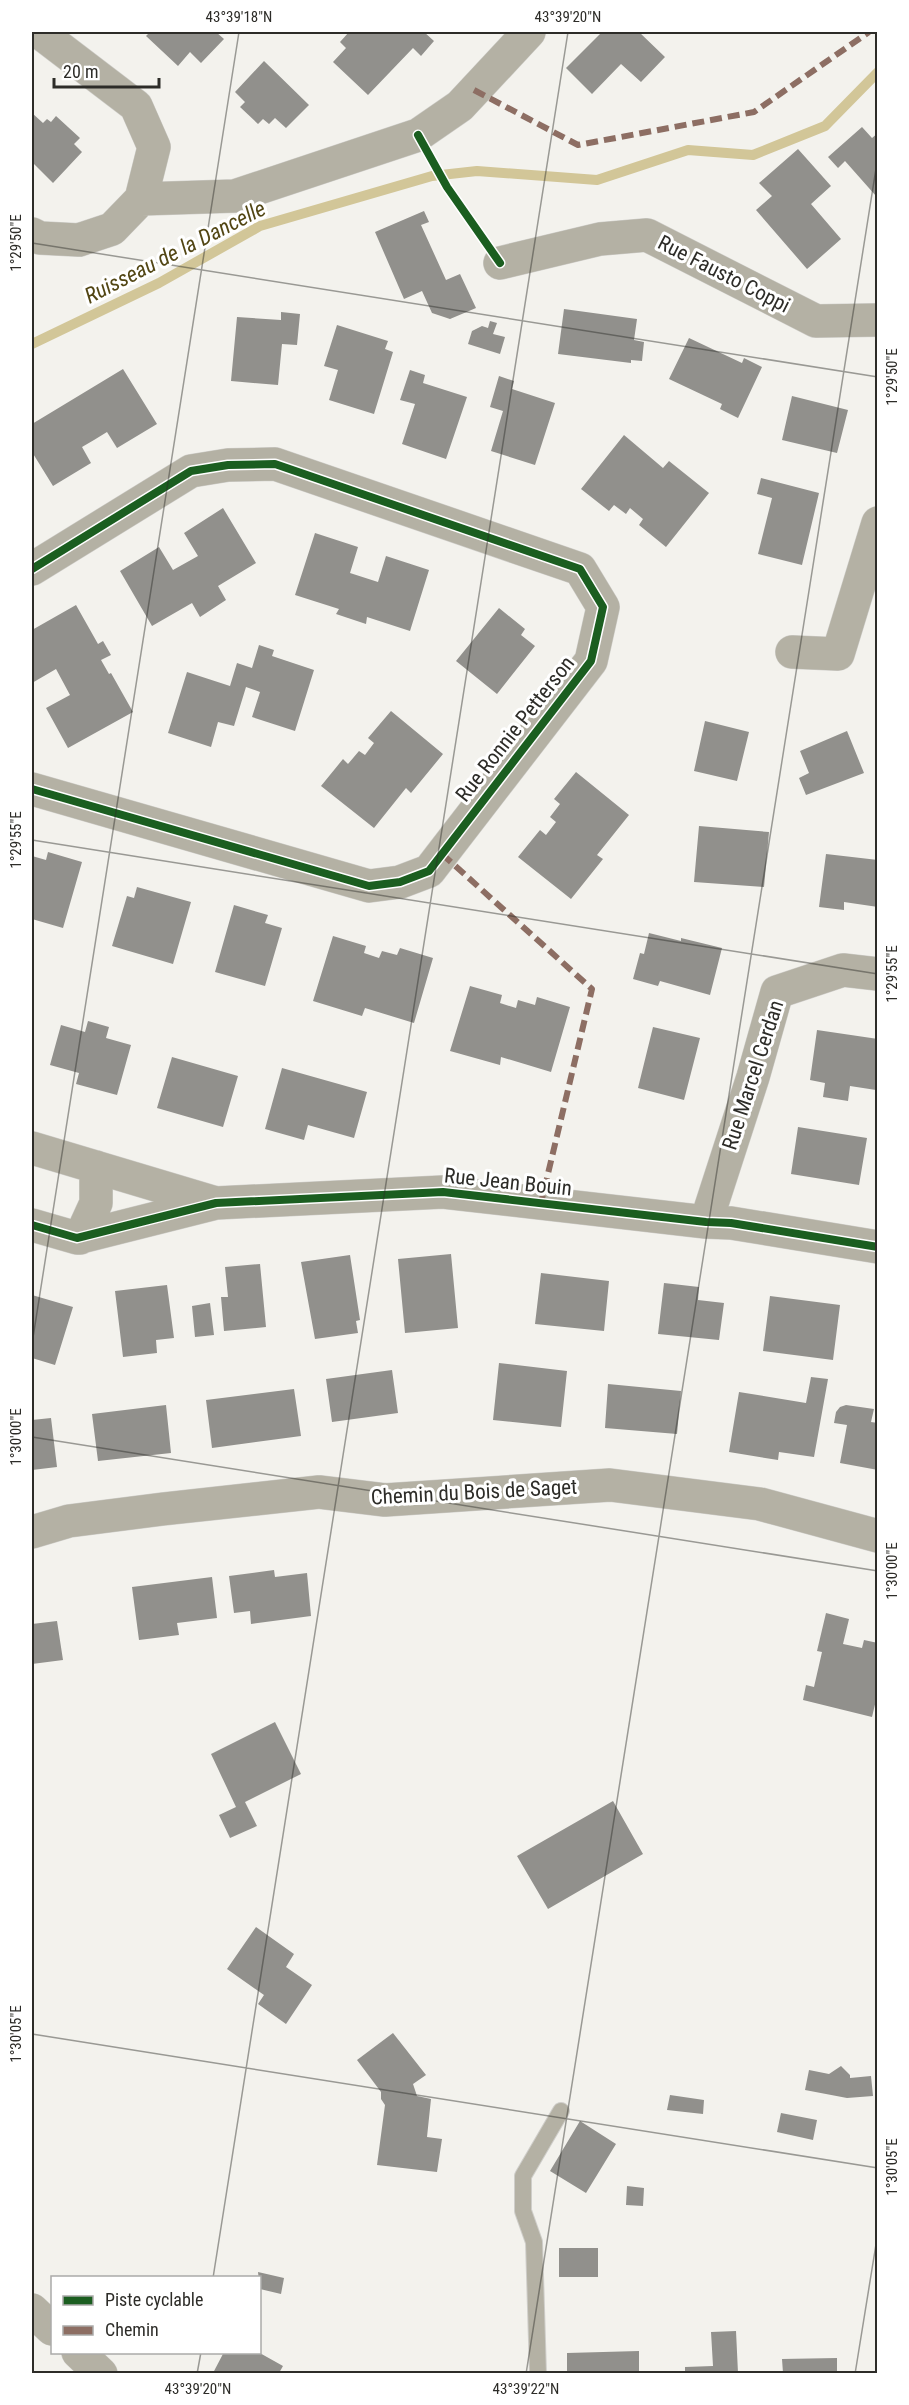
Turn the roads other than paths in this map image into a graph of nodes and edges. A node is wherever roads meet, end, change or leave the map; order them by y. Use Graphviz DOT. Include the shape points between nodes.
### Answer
graph roads {
  1 [pos="39,32"];
  2 [pos="523,33"];
  3 [pos="141,199"];
  4 [pos="32,234"];
  5 [pos="500,263"];
  6 [pos="878,320"];
  7 [pos="878,523"];
  8 [pos="32,569"];
  9 [pos="792,652"];
  10 [pos="32,789"];
  11 [pos="878,974"];
  12 [pos="32,1148"];
  13 [pos="96,1167"];
  14 [pos="216,1203"];
  15 [pos="706,1222"];
  16 [pos="32,1225"];
  17 [pos="80,1238"];
  18 [pos="878,1247"];
  19 [pos="32,1532"];
  20 [pos="878,1536"];
  21 [pos="561,2111"];
  22 [pos="32,2310"];
  23 [pos="51,2328"];
  24 [pos="80,2354"];
  25 [pos="101,2373"];
  26 [pos="538,2373"];
  1 -- 3 [label="street" via="136,106 154,147"];
  2 -- 3 [label="street" via="460,106 418,135 235,196"];
  3 -- 4 [label="street" via="112,229 79,240"];
  5 -- 6 [label="street, Rue Fausto Coppi" via="600,240 647,235 816,321"];
  7 -- 9 [label="street" via="838,654"];
  8 -- 10 [label="street, Rue Ronnie Petterson" via="190,471 275,464 580,569 603,607 591,661 429,870 400,882 369,886"];
  11 -- 15 [label="street, Rue Marcel Cerdan" via="843,970 777,992"];
  12 -- 13 [label="street, Rue Jean Bouin"];
  13 -- 14 [label="street, Rue Jean Bouin"];
  13 -- 17 [label="street" via="96,1203"];
  14 -- 15 [label="street, Rue Jean Bouin" via="443,1192"];
  14 -- 17 [label="street, Rue Jean Bouin"];
  15 -- 18 [label="street, Rue Jean Bouin"];
  16 -- 17 [label="street, Rue Jean Bouin"];
  19 -- 20 [label="street, Chemin du Bois de Saget" via="69,1521 320,1492 385,1500 610,1485 760,1504"];
  21 -- 26 [label="lane" via="523,2176 524,2211 534,2242"];
  22 -- 23 [label="street"];
  24 -- 25 [label="street"];
}
